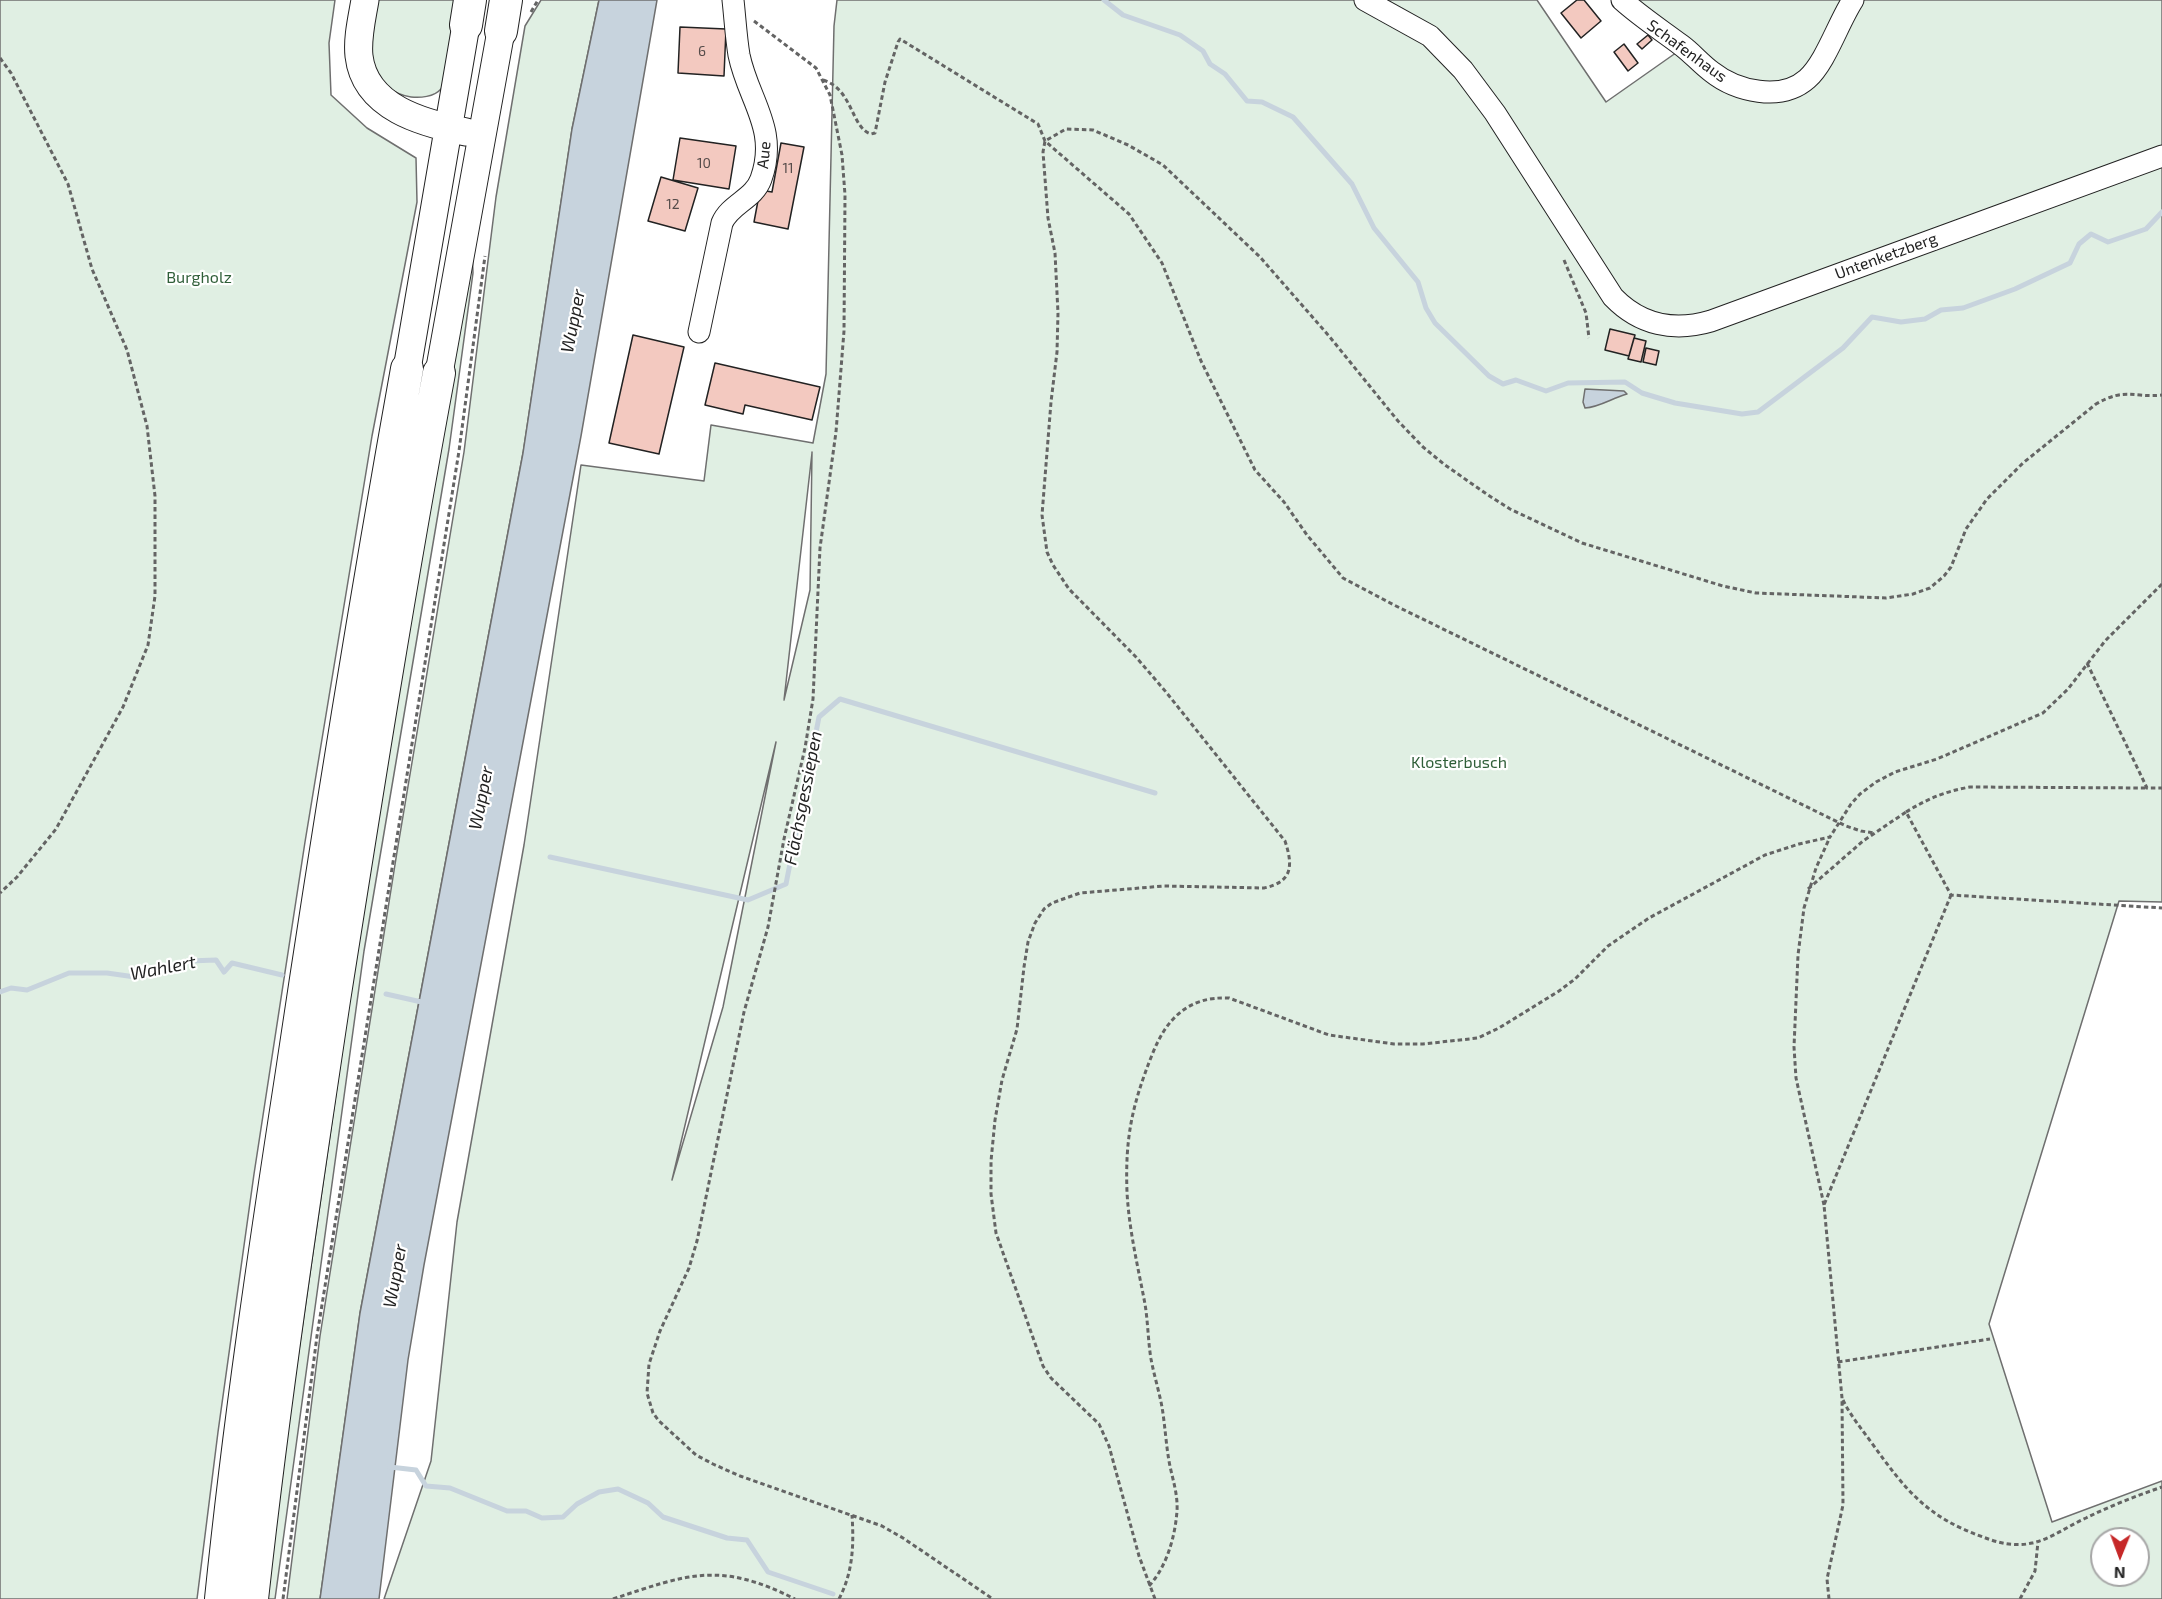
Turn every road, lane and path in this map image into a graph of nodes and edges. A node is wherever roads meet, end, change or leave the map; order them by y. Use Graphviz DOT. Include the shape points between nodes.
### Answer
graph roads {
  1 [pos="364,0"];
  2 [pos="506,0"];
  3 [pos="1365,0"];
  4 [pos="1622,0"];
  5 [pos="1853,0"];
  6 [pos="740,7"];
  7 [pos="468,13"];
  8 [pos="501,31"];
  9 [pos="0,58"];
  10 [pos="822,80"];
  11 [pos="447,128"];
  12 [pos="482,135"];
  13 [pos="1045,141"];
  14 [pos="2162,156"];
  15 [pos="1561,253"];
  16 [pos="485,254"];
  17 [pos="699,332"];
  18 [pos="1589,338"];
  19 [pos="407,369"];
  20 [pos="439,373"];
  21 [pos="2162,395"];
  22 [pos="2162,584"];
  23 [pos="2086,663"];
  24 [pos="2147,788"];
  25 [pos="2162,788"];
  26 [pos="1906,812"];
  27 [pos="1840,822"];
  28 [pos="1874,833"];
  29 [pos="1830,837"];
  30 [pos="1809,889"];
  31 [pos="0,893"];
  32 [pos="1951,895"];
  33 [pos="2162,908"];
  34 [pos="1824,1205"];
  35 [pos="1990,1339"];
  36 [pos="1838,1362"];
  37 [pos="1842,1398"];
  38 [pos="2162,1487"];
  39 [pos="852,1515"];
  40 [pos="2038,1542"];
  41 [pos="1149,1586"];
  42 [pos="221,1599"];
  43 [pos="252,1599"];
  44 [pos="283,1599"];
  45 [pos="613,1599"];
  46 [pos="795,1599"];
  47 [pos="839,1599"];
  48 [pos="993,1599"];
  49 [pos="1155,1599"];
  50 [pos="1829,1599"];
  51 [pos="2020,1599"];
  1 -- 11 [label="main road" via="359,54 370,84 399,112"];
  2 -- 8 [label="highway"];
  3 -- 14 [label="street, Untenketzberg" via="1430,36 1463,70 1622,307 1645,320 1675,327 1696,326 1757,305"];
  4 -- 5 [label="street, Schafenhaus" via="1735,86 1776,92 1806,80 1819,64"];
  6 -- 10 [label="path" via="816,68"];
  6 -- 17 [label="street, Aue" via="740,57 765,126 766,153 760,183 722,223"];
  7 -- 11 [label="main road"];
  8 -- 12 [label="main road"];
  9 -- 31 [label="path" via="68,184 92,269 127,350 147,426 155,496 156,596 148,645 123,707 56,829"];
  10 -- 13 [label="path" via="842,93 863,130 875,133 885,82 900,39 1038,124"];
  10 -- 39 [label="path" via="834,110 842,155 844,331 836,432 820,548 813,699 768,927 744,1012 698,1241 654,1345 647,1393 658,1421 696,1455 740,1476"];
  11 -- 12 [label="main road"];
  11 -- 19 [label="main road"];
  12 -- 20 [label="main road"];
  13 -- 21 [label="path" via="1066,129 1093,130 1162,165 1260,257 1423,447 1488,495 1582,543 1723,586 1756,593 1886,598 1930,588 1951,567 1977,511 2023,463 2107,398 2121,393"];
  13 -- 27 [label="path" via="1129,214 1162,263 1201,361 1255,470 1343,578"];
  13 -- 41 [label="path" via="1058,313 1042,514 1047,552 1069,589 1166,692 1285,842 1291,860 1284,880 1264,888 1164,886 1064,897 1044,909 1035,923 1027,951 1017,1029 995,1120 991,1194 996,1233 1043,1366 1099,1424 1110,1446"];
  15 -- 18 [label="path" via="1586,313"];
  16 -- 44 [label="path" via="459,451 317,1336"];
  19 -- 42 [label="highway" via="311,945 240,1435"];
  20 -- 43 [label="highway" via="391,646 306,1182"];
  22 -- 23 [label="path"];
  23 -- 24 [label="path"];
  23 -- 27 [label="path" via="2068,689 2043,712 1876,782 1860,794"];
  24 -- 25 [label="path"];
  24 -- 26 [label="path" via="1949,790"];
  26 -- 28 [label="path"];
  26 -- 32 [label="path"];
  27 -- 28 [label="path"];
  27 -- 29 [label="path"];
  28 -- 30 [label="path"];
  29 -- 30 [label="path"];
  29 -- 41 [label="path" via="1764,855 1649,918 1608,946 1559,991 1478,1038 1423,1044 1346,1039 1229,998 1215,997 1188,1006 1164,1028 1135,1104 1127,1165 1132,1236 1177,1511 1170,1548"];
  30 -- 34 [label="path" via="1798,955 1794,1047 1796,1078"];
  32 -- 33 [label="path"];
  32 -- 34 [label="path"];
  34 -- 36 [label="path"];
  35 -- 36 [label="path"];
  36 -- 37 [label="path"];
  37 -- 40 [label="path" via="1886,1463 1937,1516 1994,1541 2020,1545"];
  37 -- 50 [label="path" via="1844,1505 1827,1579"];
  38 -- 40 [label="path" via="2111,1506"];
  39 -- 47 [label="path" via="853,1551 848,1583"];
  39 -- 48 [label="path" via="903,1538"];
  40 -- 51 [label="path" via="2035,1571"];
  41 -- 49 [label="path"];
  45 -- 46 [label="path" via="685,1577 719,1575 749,1579"];
}
